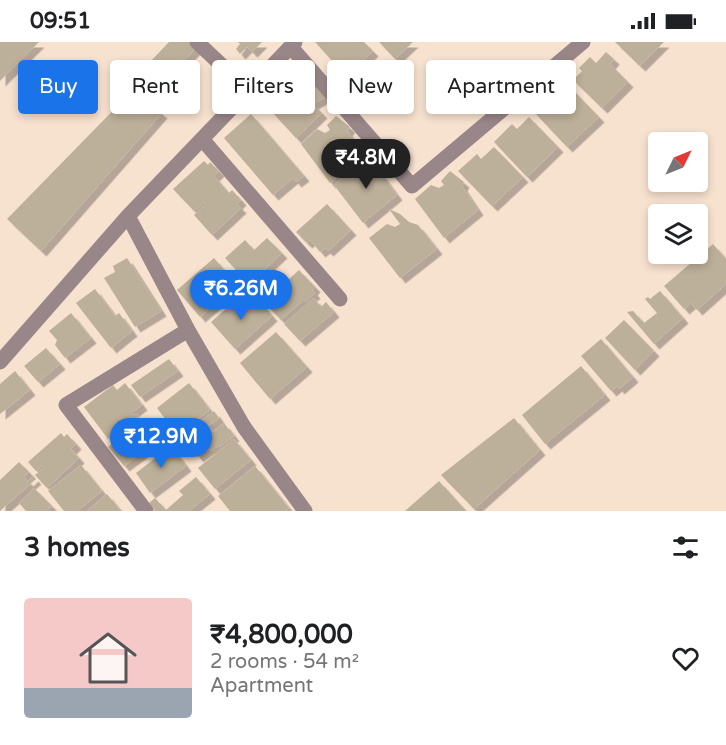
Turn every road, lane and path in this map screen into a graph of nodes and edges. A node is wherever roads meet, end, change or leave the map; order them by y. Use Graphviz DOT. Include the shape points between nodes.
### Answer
graph roads {
  1 [pos="197,42"];
  2 [pos="583,42"];
  3 [pos="293,44"];
  4 [pos="216,60"];
  5 [pos="278,60"];
  6 [pos="226,114"];
  7 [pos="202,139"];
  8 [pos="128,216"];
  9 [pos="340,299"];
  10 [pos="188,330"];
  11 [pos="0,362"];
  12 [pos="146,511"];
  13 [pos="305,511"];
  1 -- 4 [label="street"];
  2 -- 3 [label="street" via="412,186"];
  3 -- 5 [label="street"];
  6 -- 7 [label="street"];
  7 -- 8 [label="street"];
  7 -- 9 [label="street"];
  8 -- 10 [label="street"];
  8 -- 11 [label="street"];
  10 -- 12 [label="street" via="66,405"];
  10 -- 13 [label="street" via="244,427"];
}
